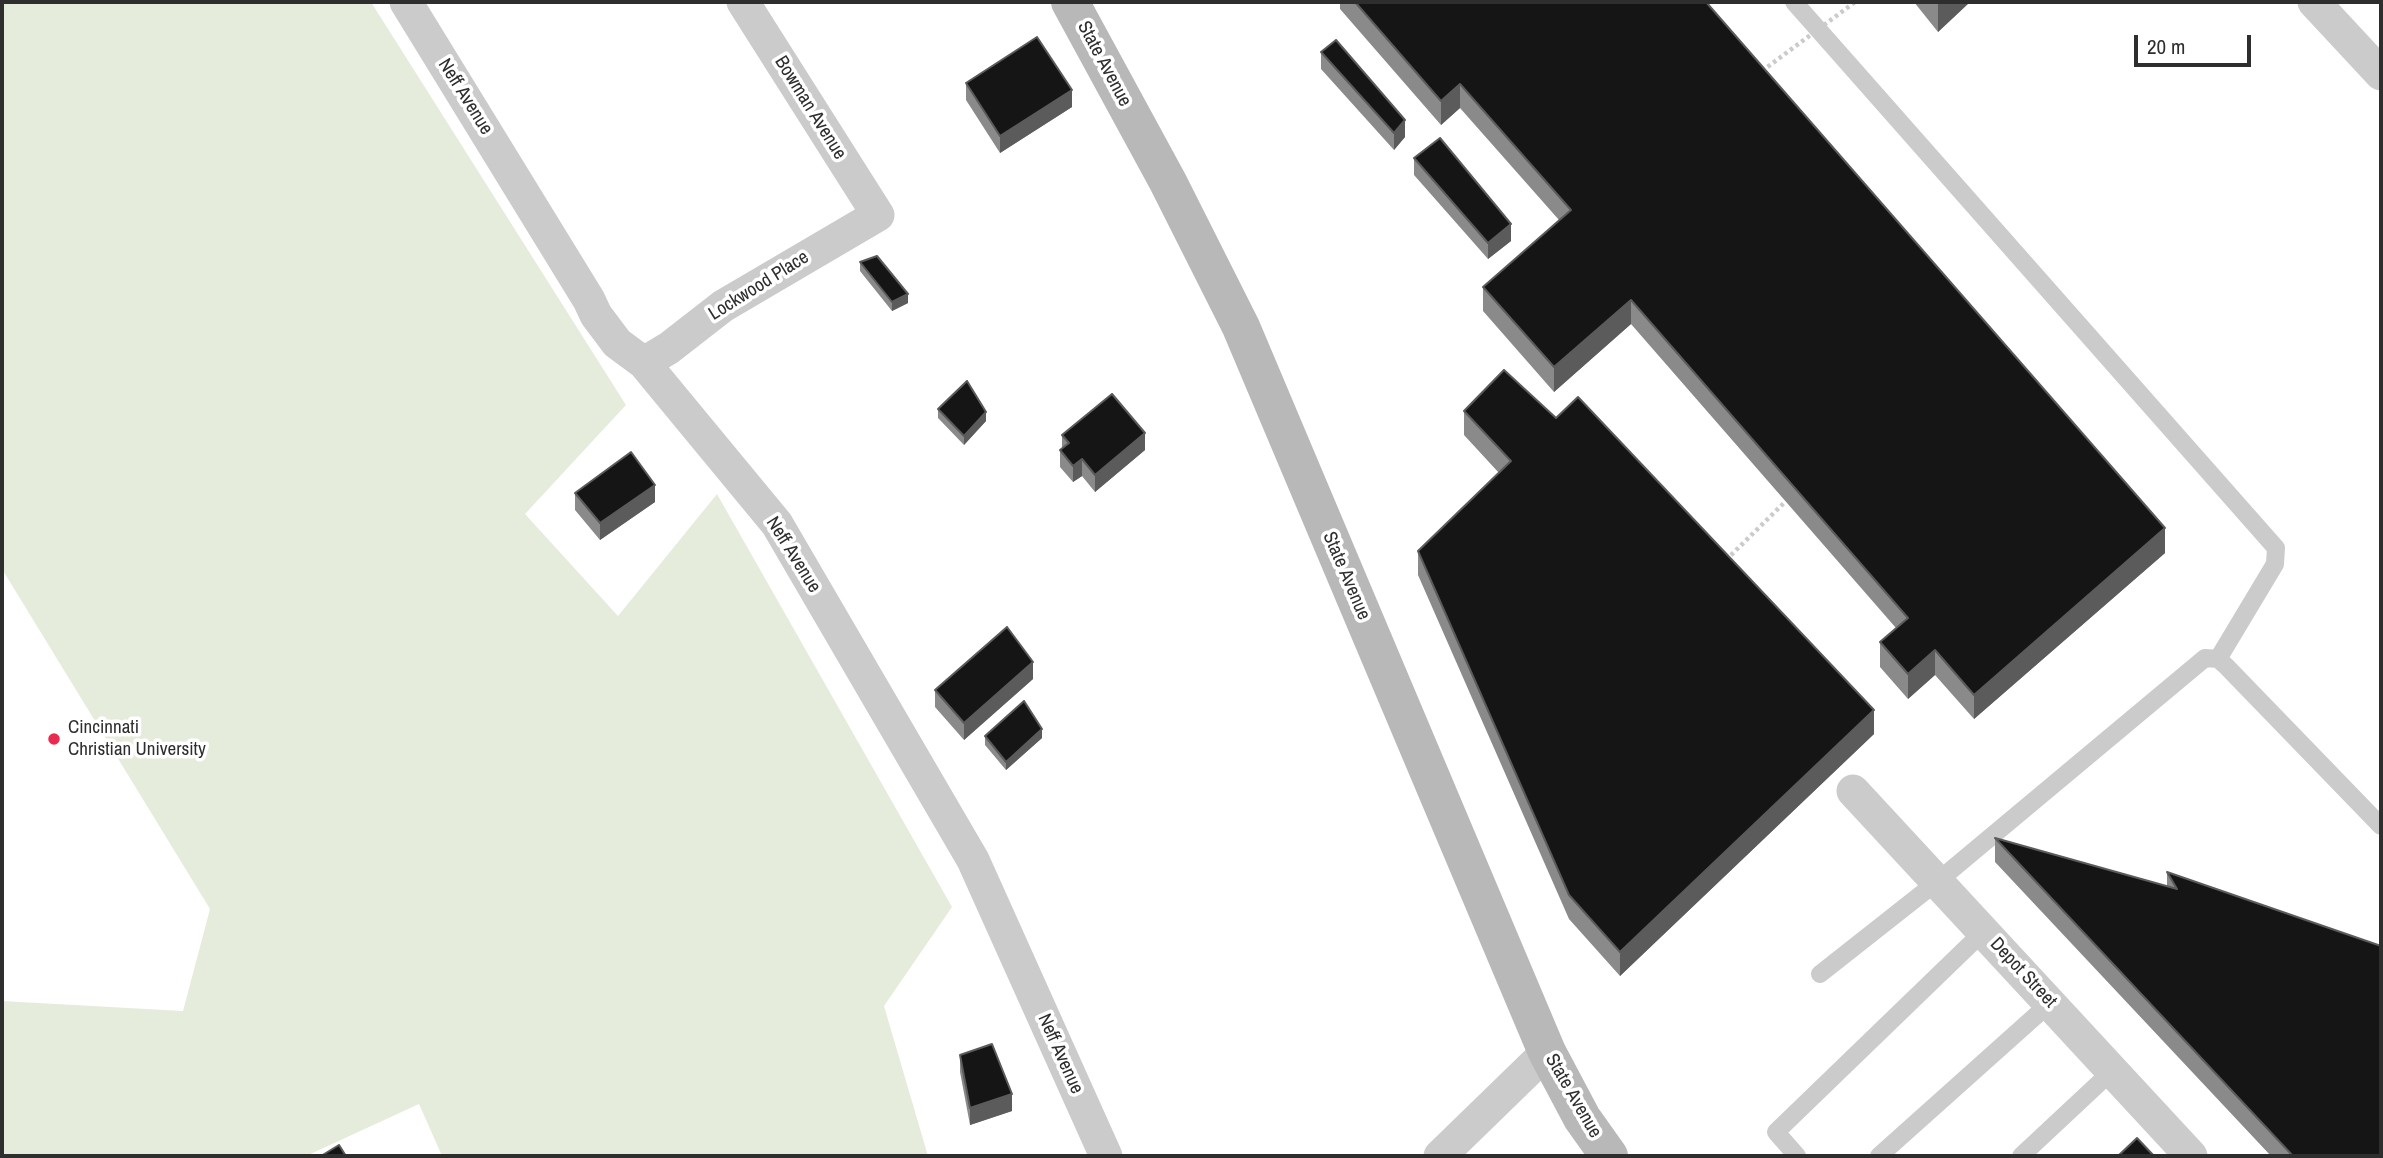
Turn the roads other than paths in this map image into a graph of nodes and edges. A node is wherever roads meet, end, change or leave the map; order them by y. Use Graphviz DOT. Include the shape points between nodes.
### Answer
graph roads {
  1 [pos="406,2"];
  2 [pos="743,2"];
  3 [pos="1070,2"];
  4 [pos="1794,2"];
  5 [pos="2314,2"];
  6 [pos="2381,74"];
  7 [pos="878,215"];
  8 [pos="644,363"];
  9 [pos="2218,659"];
  10 [pos="1853,791"];
  11 [pos="2381,826"];
  12 [pos="1938,881"];
  13 [pos="1984,931"];
  14 [pos="1819,974"];
  15 [pos="2050,1003"];
  16 [pos="1547,1052"];
  17 [pos="2112,1071"];
  18 [pos="1106,1156"];
  19 [pos="1440,1156"];
  20 [pos="1609,1156"];
  21 [pos="1797,1156"];
  22 [pos="1879,1156"];
  23 [pos="2021,1156"];
  24 [pos="2191,1156"];
  1 -- 8 [label="street, Neff Avenue" via="596,315 617,343"];
  2 -- 7 [label="street, Bowman Avenue"];
  3 -- 16 [label="main road, State Avenue" via="1241,327"];
  4 -- 9 [label="lane" via="2276,548 2275,565"];
  5 -- 6 [label="street"];
  7 -- 8 [label="street, Lockwood Place" via="723,306"];
  8 -- 18 [label="street, Neff Avenue" via="777,524 973,860"];
  9 -- 11 [label="lane"];
  9 -- 12 [label="lane" via="2205,658"];
  10 -- 12 [label="street, Depot Street"];
  12 -- 13 [label="street, Depot Street"];
  12 -- 14 [label="lane"];
  13 -- 15 [label="street, Depot Street"];
  13 -- 21 [label="lane" via="1776,1132"];
  15 -- 17 [label="street, Depot Street"];
  15 -- 22 [label="lane"];
  16 -- 19 [label="street"];
  16 -- 20 [label="main road, State Avenue" via="1582,1118"];
  17 -- 23 [label="lane"];
  17 -- 24 [label="street, Depot Street"];
}
